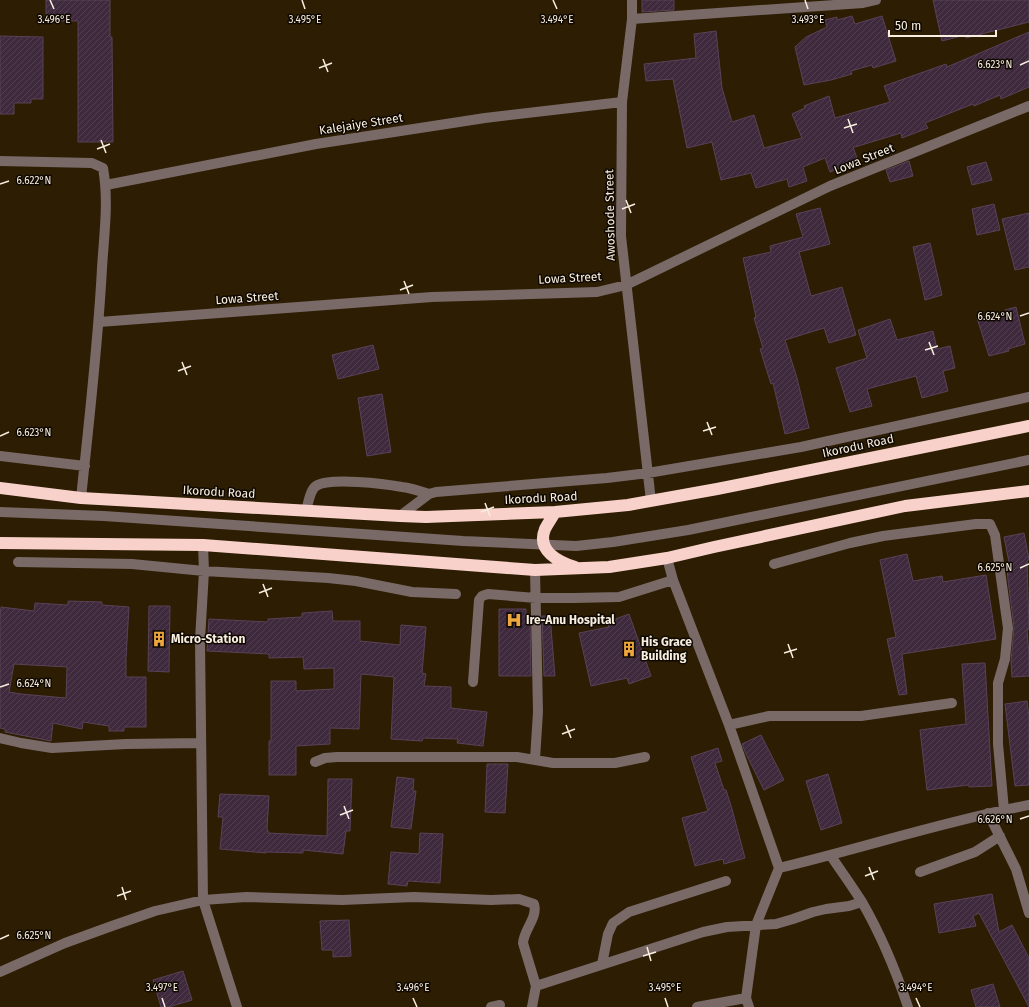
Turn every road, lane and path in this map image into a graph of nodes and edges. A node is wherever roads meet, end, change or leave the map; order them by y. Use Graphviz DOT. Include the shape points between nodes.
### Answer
graph roads {
  1 [pos="632,0"];
  2 [pos="876,0"];
  3 [pos="632,19"];
  4 [pos="622,102"];
  5 [pos="1029,106"];
  6 [pos="0,161"];
  7 [pos="106,186"];
  8 [pos="626,285"];
  9 [pos="99,322"];
  10 [pos="1029,397"];
  11 [pos="1029,426"];
  12 [pos="0,456"];
  13 [pos="1029,460"];
  14 [pos="84,466"];
  15 [pos="648,473"];
  16 [pos="0,488"];
  17 [pos="1029,491"];
  18 [pos="428,494"];
  19 [pos="82,498"];
  20 [pos="651,500"];
  21 [pos="306,511"];
  22 [pos="0,512"];
  23 [pos="555,512"];
  24 [pos="400,516"];
  25 [pos="0,542"];
  26 [pos="203,545"];
  27 [pos="545,545"];
  28 [pos="667,558"];
  29 [pos="18,562"];
  30 [pos="774,564"];
  31 [pos="578,568"];
  32 [pos="535,570"];
  33 [pos="204,571"];
  34 [pos="673,580"];
  35 [pos="456,594"];
  36 [pos="536,598"];
  37 [pos="473,682"];
  38 [pos="952,703"];
  39 [pos="729,725"];
  40 [pos="0,738"];
  41 [pos="201,743"];
  42 [pos="645,757"];
  43 [pos="534,760"];
  44 [pos="315,762"];
  45 [pos="1029,805"];
  46 [pos="1004,810"];
  47 [pos="988,813"];
  48 [pos="1000,836"];
  49 [pos="831,856"];
  50 [pos="779,868"];
  51 [pos="920,872"];
  52 [pos="726,881"];
  53 [pos="203,900"];
  54 [pos="862,902"];
  55 [pos="1029,913"];
  56 [pos="756,925"];
  57 [pos="602,964"];
  58 [pos="0,972"];
  59 [pos="536,986"];
  60 [pos="748,1002"];
  61 [pos="237,1007"];
  62 [pos="532,1007"];
  63 [pos="697,1007"];
  64 [pos="908,1007"];
  1 -- 3 [label="street, Awoshode Street"];
  2 -- 3 [label="street"];
  3 -- 4 [label="street, Awoshode Street"];
  4 -- 7 [label="street, Kalejaiye Street" via="485,118 316,144"];
  4 -- 8 [label="street, Awoshode Street" via="621,236"];
  5 -- 8 [label="street, Lowa Street" via="830,186"];
  6 -- 7 [label="street" via="92,163 103,168"];
  7 -- 9 [label="street"];
  8 -- 9 [label="street, Lowa Street" via="597,292 432,297"];
  8 -- 15 [label="street, Awoshode Street"];
  9 -- 14 [label="street"];
  10 -- 15 [label="street" via="801,447"];
  11 -- 20 [label="highway, Ikorodu Road"];
  12 -- 14 [label="street"];
  13 -- 27 [label="street" via="688,530 576,546"];
  14 -- 19 [label="street"];
  15 -- 18 [label="street"];
  15 -- 20 [label="street, Awoshode Street"];
  16 -- 19 [label="highway, Ikorodu Road"];
  17 -- 28 [label="highway" via="905,506"];
  18 -- 21 [label="street" via="402,487 323,483 313,489"];
  18 -- 24 [label="street"];
  19 -- 21 [label="highway, Ikorodu Road"];
  20 -- 23 [label="highway, Ikorodu Road" via="628,505"];
  21 -- 24 [label="highway, Ikorodu Road"];
  22 -- 27 [label="street" via="104,516"];
  23 -- 24 [label="highway, Ikorodu Road"];
  23 -- 27 [label="highway" via="545,531"];
  25 -- 26 [label="highway"];
  26 -- 32 [label="highway"];
  26 -- 33 [label="street"];
  27 -- 31 [label="highway" via="550,555"];
  28 -- 31 [label="highway" via="609,567"];
  28 -- 34 [label="street"];
  29 -- 33 [label="street" via="132,564"];
  30 -- 46 [label="street" via="883,536 990,524 995,535 1008,628 1005,659 998,683 998,744"];
  31 -- 32 [label="highway"];
  32 -- 36 [label="street"];
  33 -- 35 [label="street" via="328,578 412,592"];
  33 -- 41 [label="street" via="200,640"];
  34 -- 36 [label="street" via="619,597"];
  34 -- 39 [label="street"];
  36 -- 37 [label="street" via="488,594 482,596 479,600"];
  36 -- 43 [label="street" via="538,712"];
  38 -- 39 [label="street" via="861,716 769,716"];
  39 -- 50 [label="street"];
  40 -- 41 [label="street" via="52,748"];
  41 -- 53 [label="street"];
  42 -- 43 [label="street" via="615,763 553,763"];
  43 -- 44 [label="street" via="517,757 337,757"];
  45 -- 46 [label="street"];
  46 -- 47 [label="street"];
  47 -- 48 [label="street"];
  47 -- 49 [label="street"];
  48 -- 51 [label="street" via="975,852"];
  48 -- 55 [label="street" via="1016,869"];
  49 -- 50 [label="street"];
  49 -- 54 [label="street"];
  50 -- 56 [label="street"];
  52 -- 57 [label="street" via="629,912 613,923"];
  53 -- 58 [label="street" via="155,911 65,942"];
  53 -- 59 [label="street" via="246,897 342,900 414,897 519,899 534,904 536,908 523,936"];
  53 -- 61 [label="street"];
  54 -- 56 [label="street" via="820,910 776,924"];
  54 -- 64 [label="street" via="897,975"];
  56 -- 57 [label="street" via="702,932"];
  56 -- 60 [label="street"];
  57 -- 59 [label="street"];
  59 -- 62 [label="street"];
  60 -- 63 [label="street"];
}
